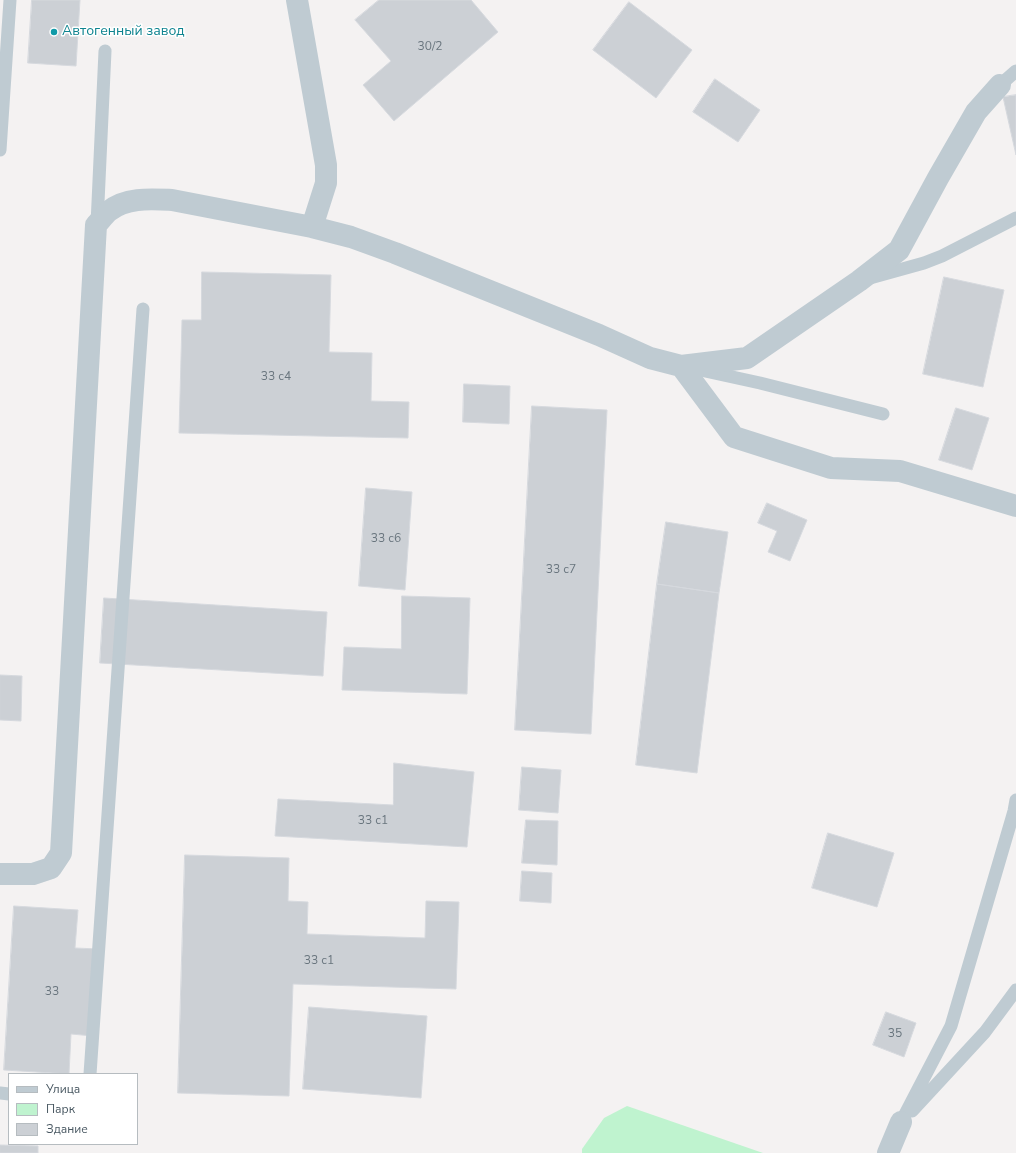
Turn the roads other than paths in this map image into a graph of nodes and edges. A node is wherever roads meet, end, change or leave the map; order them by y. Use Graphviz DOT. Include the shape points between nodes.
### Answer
graph roads {
  1 [pos="10,0"];
  2 [pos="297,0"];
  3 [pos="105,51"];
  4 [pos="1008,78"];
  5 [pos="0,150"];
  6 [pos="1016,218"];
  7 [pos="96,225"];
  8 [pos="312,227"];
  9 [pos="859,281"];
  10 [pos="143,309"];
  11 [pos="681,366"];
  12 [pos="883,414"];
  13 [pos="1016,506"];
  14 [pos="1016,800"];
  15 [pos="0,874"];
  16 [pos="1016,990"];
  17 [pos="90,1073"];
  18 [pos="901,1122"];
  19 [pos="888,1153"];
  1 -- 5 [label="lane"];
  2 -- 8 [label="street" via="326,165 326,183"];
  3 -- 7 [label="lane"];
  4 -- 9 [label="street" via="976,112 899,250"];
  6 -- 9 [label="lane" via="942,256"];
  7 -- 8 [label="street" via="118,206 149,199 172,200"];
  7 -- 15 [label="street" via="61,853 51,868 33,874"];
  8 -- 11 [label="street" via="396,253 650,358"];
  9 -- 11 [label="street" via="747,358"];
  10 -- 17 [label="lane"];
  11 -- 12 [label="lane"];
  11 -- 13 [label="street" via="734,437 831,468 900,471"];
  14 -- 18 [label="lane" via="952,1026"];
  16 -- 18 [label="lane" via="986,1032"];
  18 -- 19 [label="street"];
}
